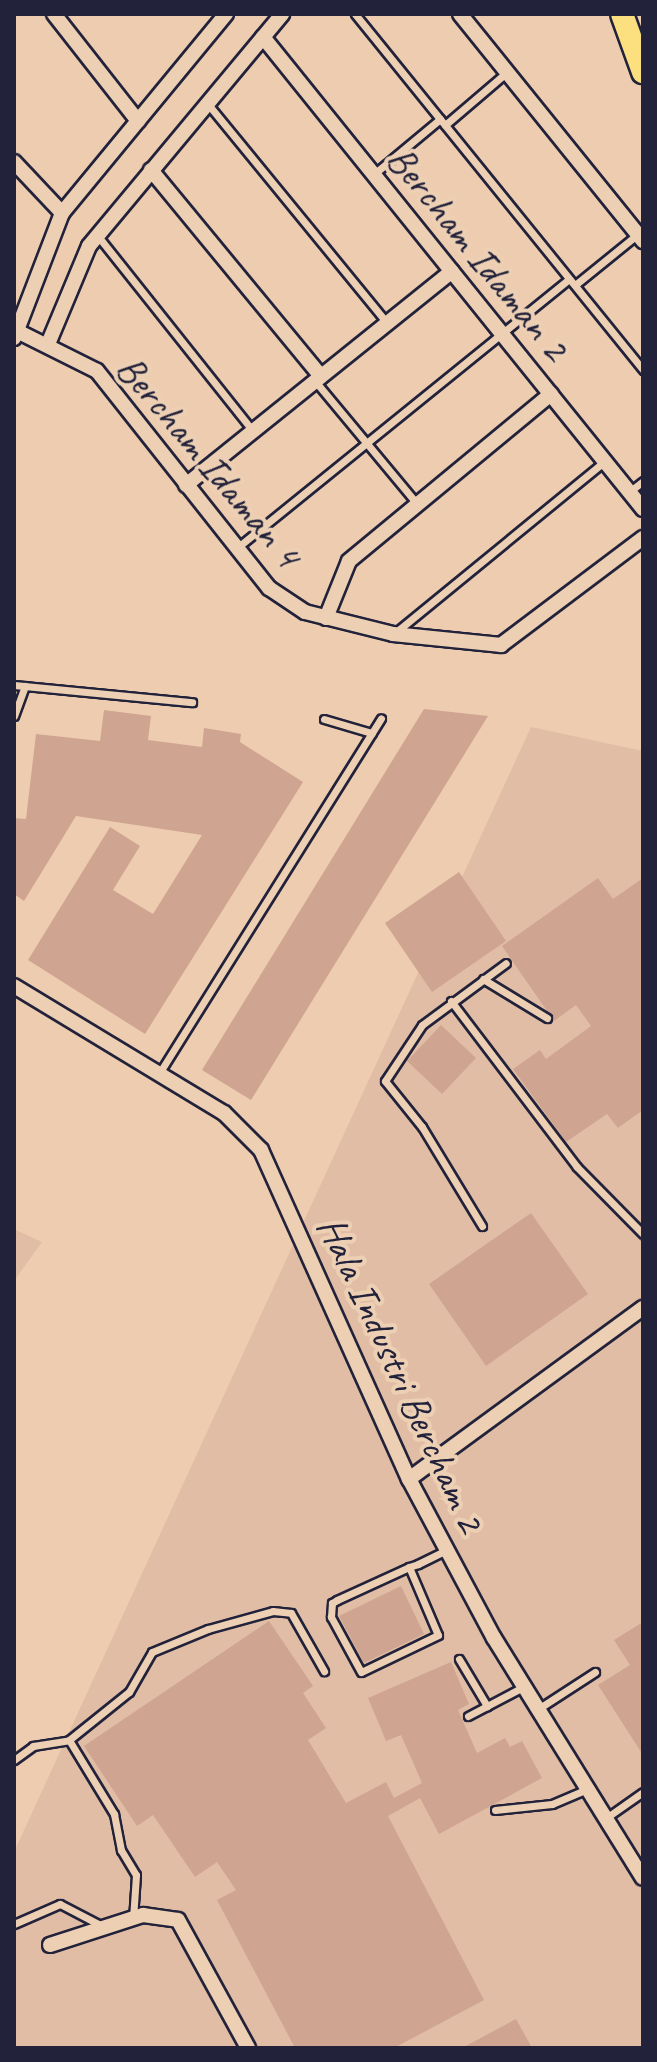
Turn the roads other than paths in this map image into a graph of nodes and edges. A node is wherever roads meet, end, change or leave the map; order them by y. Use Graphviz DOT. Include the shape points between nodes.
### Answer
graph roads {
  1 [pos="54,14"];
  2 [pos="282,14"];
  3 [pos="355,14"];
  4 [pos="460,14"];
  5 [pos="622,14"];
  6 [pos="221,16"];
  7 [pos="263,37"];
  8 [pos="507,72"];
  9 [pos="643,72"];
  10 [pos="207,103"];
  11 [pos="138,121"];
  12 [pos="442,122"];
  13 [pos="14,162"];
  14 [pos="151,170"];
  15 [pos="374,175"];
  16 [pos="62,213"];
  17 [pos="97,235"];
  18 [pos="640,237"];
  19 [pos="452,271"];
  20 [pos="572,282"];
  21 [pos="387,323"];
  22 [pos="502,333"];
  23 [pos="15,335"];
  24 [pos="48,344"];
  25 [pos="643,370"];
  26 [pos="318,378"];
  27 [pos="551,394"];
  28 [pos="253,431"];
  29 [pos="366,443"];
  30 [pos="605,461"];
  31 [pos="643,481"];
  32 [pos="186,485"];
  33 [pos="629,492"];
  34 [pos="419,505"];
  35 [pos="643,509"];
  36 [pos="643,538"];
  37 [pos="236,549"];
  38 [pos="326,618"];
  39 [pos="393,634"];
  40 [pos="14,685"];
  41 [pos="25,686"];
  42 [pos="192,702"];
  43 [pos="14,716"];
  44 [pos="381,718"];
  45 [pos="324,719"];
  46 [pos="372,733"];
  47 [pos="506,963"];
  48 [pos="483,979"];
  49 [pos="14,986"];
  50 [pos="451,1001"];
  51 [pos="547,1018"];
  52 [pos="160,1072"];
  53 [pos="482,1226"];
  54 [pos="643,1234"];
  55 [pos="643,1308"];
  56 [pos="409,1479"];
  57 [pos="447,1550"];
  58 [pos="409,1567"];
  59 [pos="459,1659"];
  60 [pos="324,1671"];
  61 [pos="595,1672"];
  62 [pos="523,1687"];
  63 [pos="487,1706"];
  64 [pos="537,1710"];
  65 [pos="468,1716"];
  66 [pos="69,1740"];
  67 [pos="14,1760"];
  68 [pos="588,1789"];
  69 [pos="643,1792"];
  70 [pos="495,1810"];
  71 [pos="606,1818"];
  72 [pos="643,1878"];
  73 [pos="133,1919"];
  74 [pos="14,1924"];
  75 [pos="106,1928"];
  76 [pos="50,1945"];
  77 [pos="248,2048"];
  1 -- 11 [label="street"];
  2 -- 7 [label="street"];
  3 -- 12 [label="lane"];
  4 -- 8 [label="street"];
  5 -- 9 [label="main road"];
  6 -- 11 [label="street"];
  7 -- 10 [label="street"];
  7 -- 15 [label="street, Bercham Idaman 2"];
  8 -- 12 [label="lane"];
  8 -- 18 [label="street"];
  10 -- 14 [label="street"];
  10 -- 21 [label="lane"];
  11 -- 16 [label="street"];
  12 -- 15 [label="lane"];
  12 -- 20 [label="lane"];
  13 -- 16 [label="street"];
  14 -- 17 [label="street"];
  14 -- 26 [label="street"];
  15 -- 19 [label="street, Bercham Idaman 2"];
  16 -- 23 [label="street"];
  17 -- 24 [label="street"];
  17 -- 28 [label="lane"];
  18 -- 20 [label="lane"];
  19 -- 21 [label="street"];
  19 -- 22 [label="street, Bercham Idaman 2"];
  20 -- 22 [label="lane"];
  20 -- 25 [label="lane"];
  21 -- 26 [label="street"];
  22 -- 27 [label="street, Bercham Idaman 2"];
  22 -- 29 [label="lane"];
  23 -- 24 [label="street, Bercham Idaman 4"];
  24 -- 32 [label="street, Bercham Idaman 4" via="97,371"];
  26 -- 28 [label="street"];
  26 -- 29 [label="lane"];
  27 -- 30 [label="street, Bercham Idaman 2"];
  27 -- 34 [label="street"];
  28 -- 32 [label="street"];
  29 -- 34 [label="lane"];
  29 -- 37 [label="lane"];
  30 -- 33 [label="street, Bercham Idaman 2"];
  30 -- 39 [label="lane"];
  31 -- 33 [label="lane"];
  32 -- 37 [label="street, Bercham Idaman 4"];
  33 -- 35 [label="street, Bercham Idaman 2"];
  34 -- 38 [label="street" via="349,561"];
  36 -- 39 [label="street, Bercham Idaman 4" via="501,645"];
  37 -- 38 [label="street, Bercham Idaman 4" via="286,603"];
  38 -- 39 [label="street, Bercham Idaman 4"];
  40 -- 41 [label="lane"];
  41 -- 42 [label="lane"];
  41 -- 43 [label="lane"];
  44 -- 46 [label="lane"];
  45 -- 46 [label="lane"];
  46 -- 52 [label="lane"];
  47 -- 48 [label="lane"];
  48 -- 50 [label="lane"];
  48 -- 51 [label="lane"];
  49 -- 52 [label="street, Hala Industri Bercham 2"];
  50 -- 53 [label="lane" via="422,1025 385,1081 422,1127"];
  50 -- 54 [label="lane" via="577,1167"];
  52 -- 56 [label="street, Hala Industri Bercham 2" via="248,1131 261,1150"];
  55 -- 56 [label="street"];
  56 -- 57 [label="street, Hala Industri Bercham 2"];
  57 -- 58 [label="lane"];
  57 -- 62 [label="street, Hala Industri Bercham 2"];
  58 -- 58 [label="lane" via="330,1608 361,1672 438,1635"];
  59 -- 63 [label="lane"];
  60 -- 66 [label="lane" via="298,1618 273,1611 159,1648 116,1706"];
  61 -- 64 [label="lane"];
  62 -- 63 [label="lane"];
  62 -- 64 [label="street, Hala Industri Bercham 2"];
  63 -- 65 [label="lane"];
  64 -- 68 [label="street, Hala Industri Bercham 2"];
  66 -- 67 [label="lane" via="33,1746"];
  66 -- 73 [label="lane" via="114,1814 121,1850 136,1875"];
  68 -- 70 [label="lane" via="552,1804"];
  68 -- 71 [label="street, Hala Industri Bercham 2"];
  69 -- 71 [label="lane"];
  71 -- 72 [label="street, Hala Industri Bercham 2"];
  73 -- 75 [label="street"];
  73 -- 77 [label="street" via="156,1914 185,1928"];
  74 -- 75 [label="lane" via="60,1904"];
  75 -- 76 [label="street"];
}
